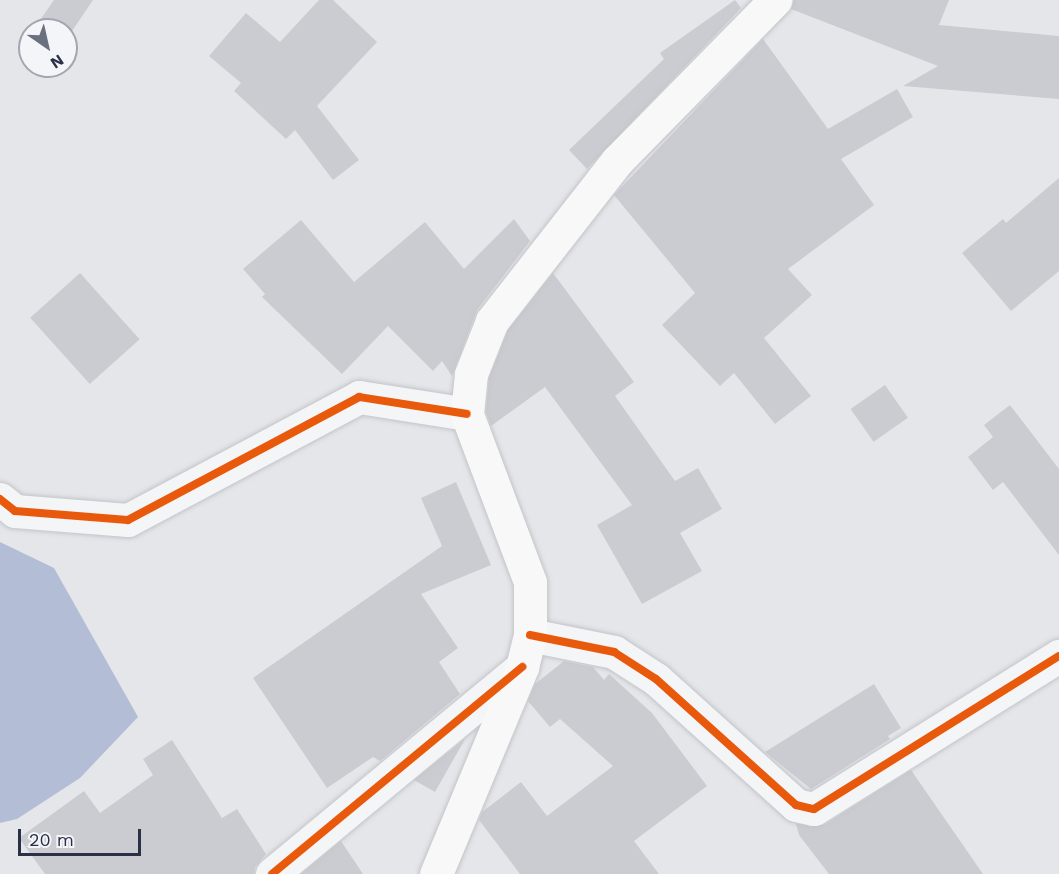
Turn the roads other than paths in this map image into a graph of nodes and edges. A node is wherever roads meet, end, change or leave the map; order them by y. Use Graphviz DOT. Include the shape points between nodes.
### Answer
graph roads {
  1 [pos="775,0"];
  2 [pos="467,414"];
  3 [pos="0,500"];
  4 [pos="530,635"];
  5 [pos="1059,656"];
  6 [pos="522,667"];
  7 [pos="272,874"];
  8 [pos="436,874"];
  1 -- 2 [label="main road" via="617,160 492,321 471,374"];
  2 -- 3 [label="street" via="359,397 128,520 15,511"];
  2 -- 4 [label="main road" via="530,582"];
  4 -- 5 [label="street" via="614,652 656,679 796,805 814,809"];
  4 -- 6 [label="main road"];
  6 -- 7 [label="street"];
  6 -- 8 [label="main road"];
}
